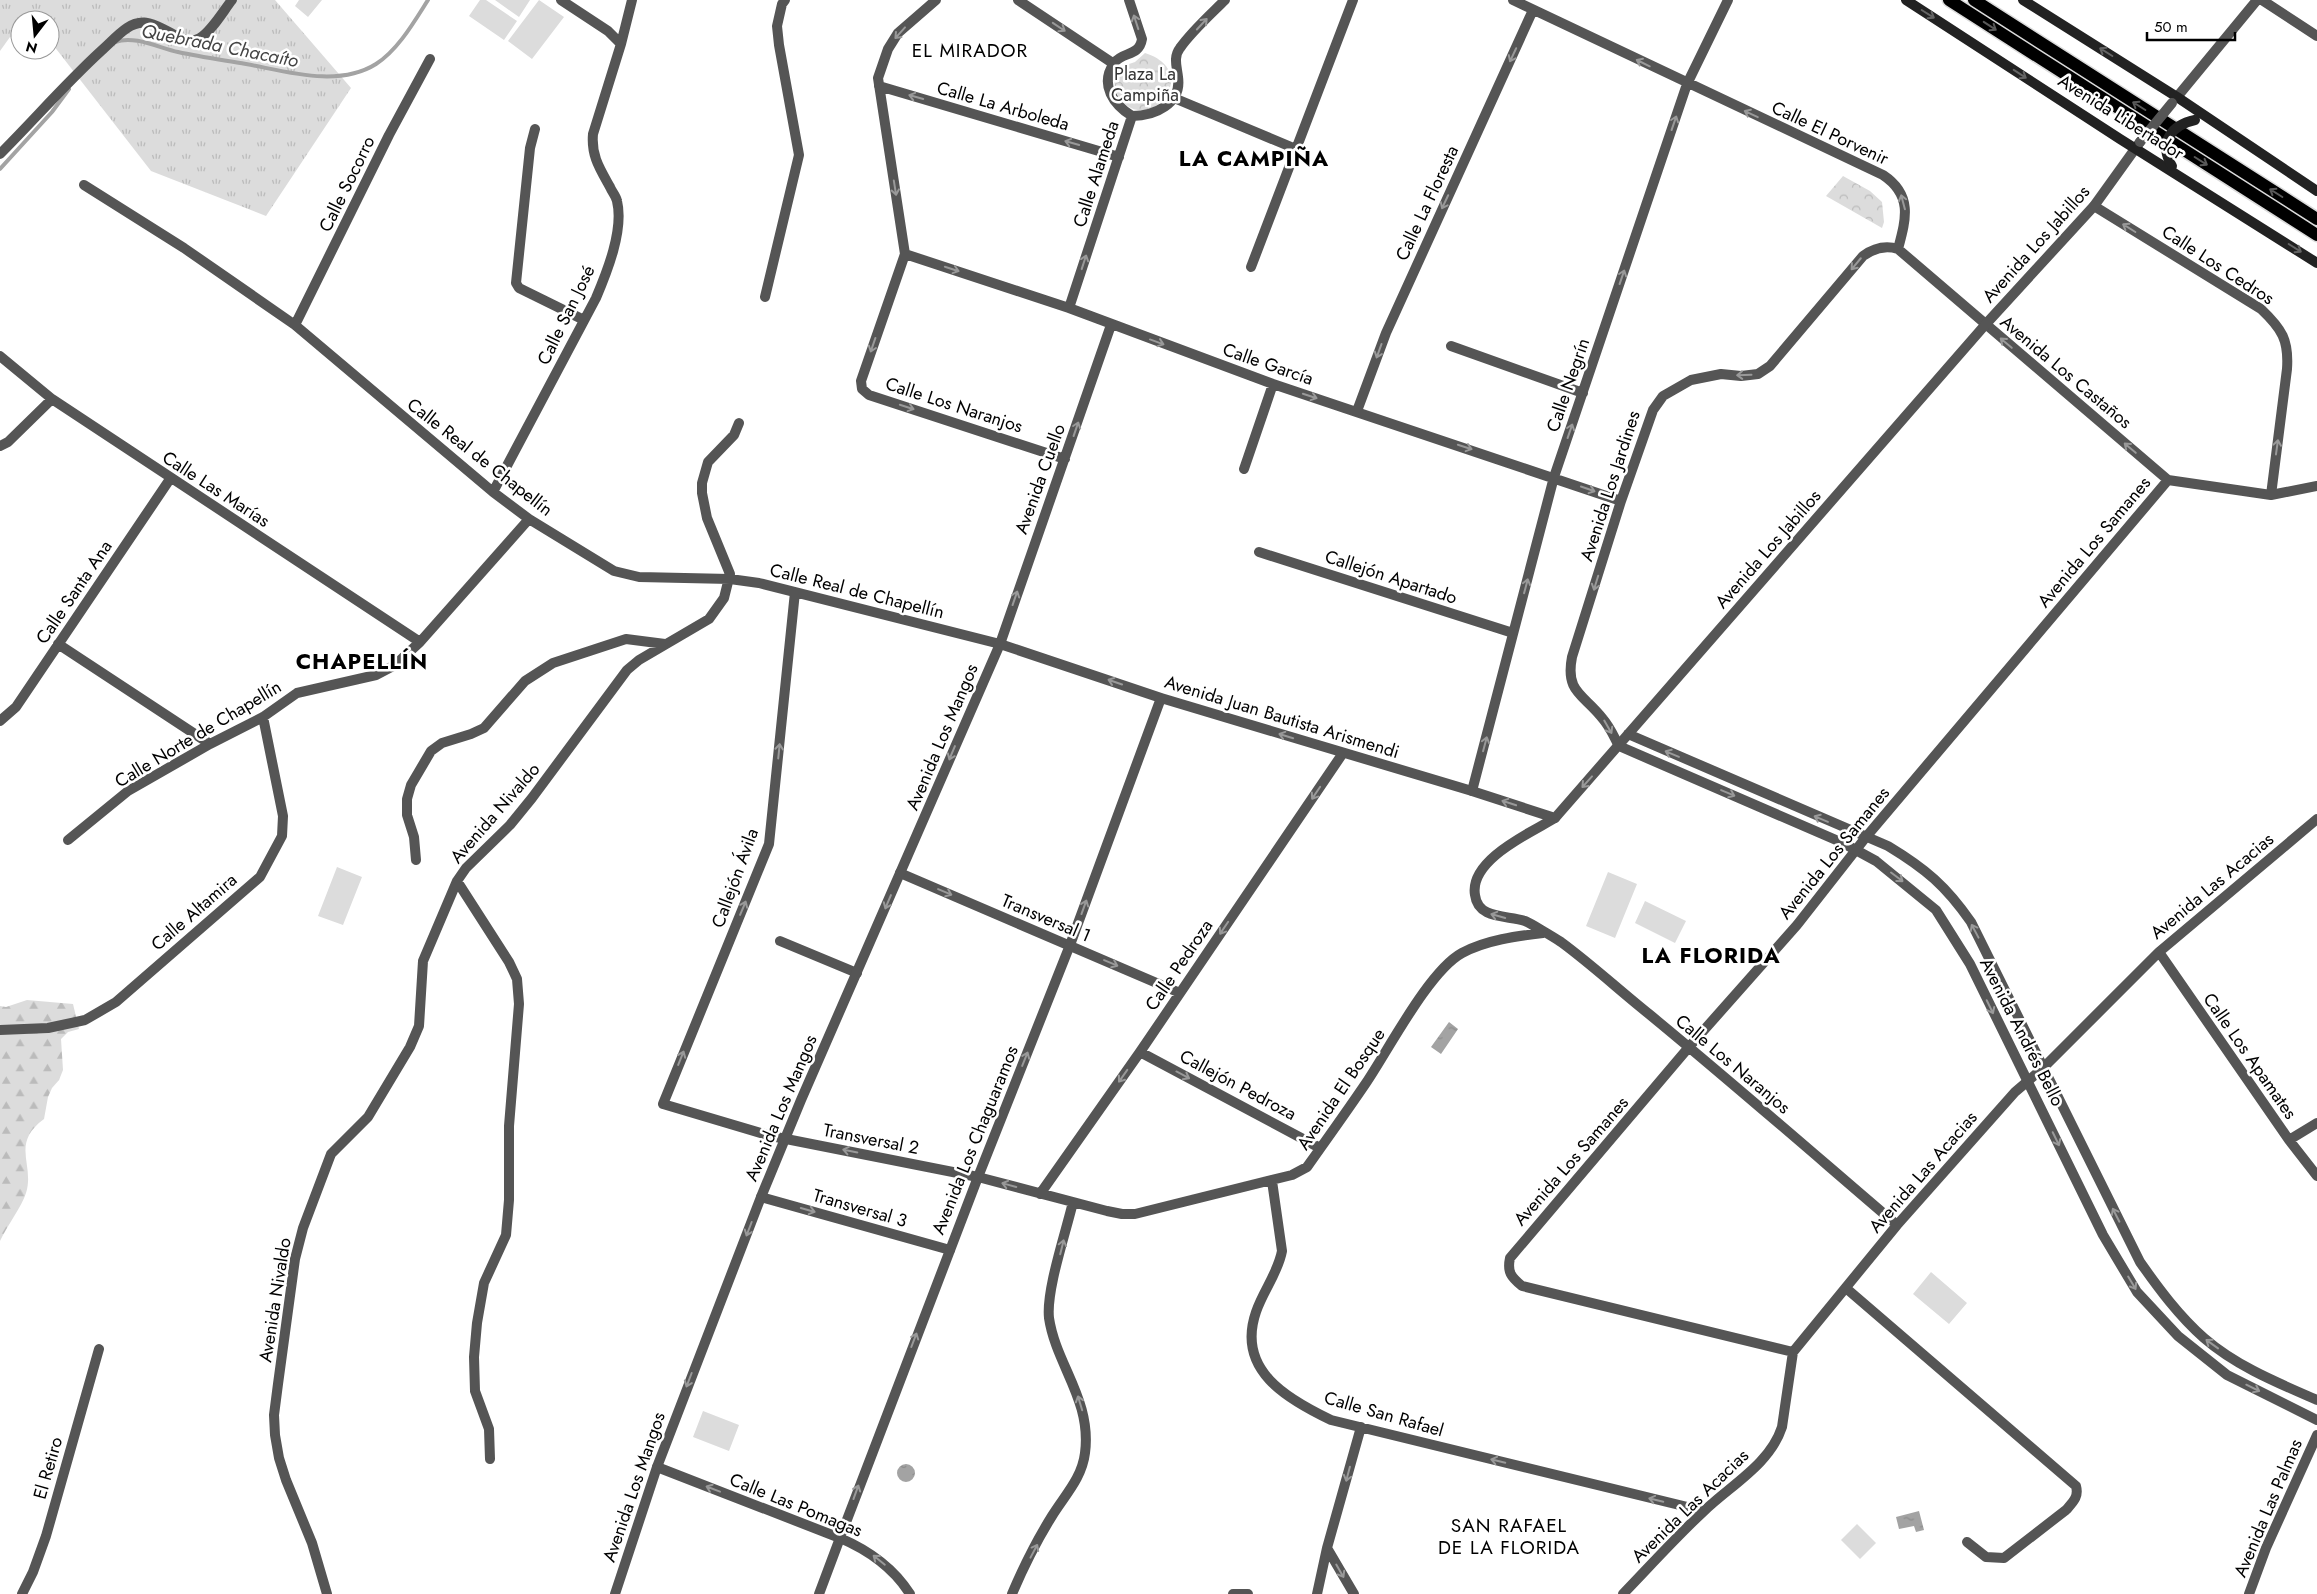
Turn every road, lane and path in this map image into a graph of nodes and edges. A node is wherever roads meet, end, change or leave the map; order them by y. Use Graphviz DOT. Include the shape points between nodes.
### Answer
graph roads {
  1 [pos="232,0"];
  2 [pos="561,0"];
  3 [pos="632,0"];
  4 [pos="785,0"];
  5 [pos="936,0"];
  6 [pos="1018,0"];
  7 [pos="1129,0"];
  8 [pos="1224,0"];
  9 [pos="1353,0"];
  10 [pos="1512,0"];
  11 [pos="1728,0"];
  12 [pos="1906,0"];
  13 [pos="1949,0"];
  14 [pos="1974,0"];
  15 [pos="2023,0"];
  16 [pos="2256,0"];
  17 [pos="2262,0"];
  18 [pos="1533,10"];
  19 [pos="2317,36"];
  20 [pos="621,44"];
  21 [pos="430,59"];
  22 [pos="1114,64"];
  23 [pos="1687,84"];
  24 [pos="879,86"];
  25 [pos="1174,98"];
  26 [pos="2174,100"];
  27 [pos="1132,116"];
  28 [pos="2213,122"];
  29 [pos="535,129"];
  30 [pos="2137,145"];
  31 [pos="1296,149"];
  32 [pos="0,154"];
  33 [pos="1119,157"];
  34 [pos="2181,177"];
  35 [pos="84,185"];
  36 [pos="2317,190"];
  37 [pos="2094,206"];
  38 [pos="2317,219"];
  39 [pos="2317,235"];
  40 [pos="1898,250"];
  41 [pos="905,254"];
  42 [pos="2317,263"];
  43 [pos="1251,267"];
  44 [pos="765,297"];
  45 [pos="1068,308"];
  46 [pos="584,320"];
  47 [pos="294,325"];
  48 [pos="1111,325"];
  49 [pos="1985,325"];
  50 [pos="1451,346"];
  51 [pos="0,356"];
  52 [pos="1273,384"];
  53 [pos="1583,393"];
  54 [pos="52,399"];
  55 [pos="1356,412"];
  56 [pos="739,423"];
  57 [pos="0,446"];
  58 [pos="1066,459"];
  59 [pos="1244,469"];
  60 [pos="1554,477"];
  61 [pos="170,478"];
  62 [pos="2168,480"];
  63 [pos="2317,486"];
  64 [pos="493,492"];
  65 [pos="2271,495"];
  66 [pos="1621,501"];
  67 [pos="529,519"];
  68 [pos="1259,552"];
  69 [pos="730,579"];
  70 [pos="795,592"];
  71 [pos="1514,634"];
  72 [pos="420,642"];
  73 [pos="58,644"];
  74 [pos="665,644"];
  75 [pos="1000,644"];
  76 [pos="1161,698"];
  77 [pos="263,717"];
  78 [pos="0,721"];
  79 [pos="1628,734"];
  80 [pos="210,744"];
  81 [pos="1619,746"];
  82 [pos="1343,753"];
  83 [pos="1472,791"];
  84 [pos="1555,818"];
  85 [pos="2317,819"];
  86 [pos="1866,837"];
  87 [pos="68,840"];
  88 [pos="1856,850"];
  89 [pos="416,860"];
  90 [pos="900,873"];
  91 [pos="457,881"];
  92 [pos="1543,933"];
  93 [pos="780,941"];
  94 [pos="1070,945"];
  95 [pos="2159,952"];
  96 [pos="857,974"];
  97 [pos="1180,992"];
  98 [pos="0,1030"];
  99 [pos="1689,1047"];
  100 [pos="1140,1052"];
  101 [pos="2042,1069"];
  102 [pos="2028,1080"];
  103 [pos="663,1104"];
  104 [pos="2317,1123"];
  105 [pos="786,1138"];
  106 [pos="2289,1140"];
  107 [pos="1320,1148"];
  108 [pos="2317,1176"];
  109 [pos="978,1177"];
  110 [pos="1272,1181"];
  111 [pos="1040,1194"];
  112 [pos="761,1197"];
  113 [pos="1073,1202"];
  114 [pos="1897,1225"];
  115 [pos="950,1250"];
  116 [pos="1847,1289"];
  117 [pos="100,1349"];
  118 [pos="1793,1352"];
  119 [pos="2317,1400"];
  120 [pos="2317,1420"];
  121 [pos="1361,1427"];
  122 [pos="2317,1435"];
  123 [pos="490,1459"];
  124 [pos="656,1467"];
  125 [pos="1704,1511"];
  126 [pos="840,1538"];
  127 [pos="1967,1542"];
  128 [pos="1327,1548"];
  129 [pos="22,1594"];
  130 [pos="327,1594"];
  131 [pos="615,1594"];
  132 [pos="819,1594"];
  133 [pos="910,1594"];
  134 [pos="1012,1594"];
  135 [pos="1233,1594"];
  136 [pos="1248,1594"];
  137 [pos="1317,1594"];
  138 [pos="1354,1594"];
  139 [pos="1623,1594"];
  140 [pos="2249,1594"];
  1 -- 32 [label="street" via="202,37 192,42 152,24 128,27 78,72"];
  2 -- 20 [label="street" via="608,31"];
  3 -- 20 [label="street, Calle San José"];
  4 -- 44 [label="street" via="777,26 778,45 799,155"];
  5 -- 24 [label="street, one-way" via="898,33 888,49 878,78"];
  6 -- 22 [label="street, one-way"];
  22 -- 7 [label="street, one-way" via="1133,54 1141,45 1142,39"];
  25 -- 8 [label="street, one-way" via="1178,89 1175,65 1179,49"];
  9 -- 31 [label="street"];
  10 -- 18 [label="street, Calle El Porvenir"];
  11 -- 23 [label="street, Calle Negrín"];
  12 -- 30 [label="main road, Avenida Libertador, one-way"];
  13 -- 39 [label="main road, Avenida Libertador, one-way"];
  38 -- 14 [label="main road, Avenida Libertador, one-way"];
  26 -- 15 [label="main road, one-way"];
  16 -- 26 [label="street"];
  17 -- 19 [label="street"];
  23 -- 18 [label="street, Calle El Porvenir, one-way"];
  18 -- 55 [label="street, Calle La Floresta, one-way" via="1386,333"];
  20 -- 46 [label="street, Calle San José" via="593,134 592,147 594,159 617,200 619,219 607,271"];
  21 -- 47 [label="street, Calle Socorro" via="388,135"];
  22 -- 27 [label="street" via="1109,76 1109,89 1119,108"];
  40 -- 23 [label="street, Calle El Porvenir, one-way" via="1905,210 1903,198 1891,181"];
  53 -- 23 [label="street, Calle Negrín, one-way"];
  33 -- 24 [label="street, Calle La Arboleda, one-way"];
  24 -- 41 [label="street, one-way"];
  25 -- 27 [label="street, Calle Alameda" via="1156,112"];
  25 -- 31 [label="street"];
  26 -- 28 [label="main road"];
  26 -- 30 [label="street, Avenida Los Jabillos, bridge"];
  27 -- 33 [label="street, Calle Alameda"];
  28 -- 34 [label="main road, bridge" via="2195,120 2180,125 2170,136 2166,150 2172,166"];
  28 -- 36 [label="main road"];
  29 -- 46 [label="street" via="530,148 516,283 519,288"];
  30 -- 34 [label="main road, Avenida Libertador"];
  30 -- 37 [label="street, Avenida Los Jabillos"];
  31 -- 43 [label="street"];
  45 -- 33 [label="street, Calle Alameda, one-way"];
  34 -- 42 [label="main road, Avenida Libertador, one-way"];
  35 -- 47 [label="street, Calle Real de Chapellín" via="184,248"];
  37 -- 49 [label="street, Avenida Los Jabillos"];
  65 -- 37 [label="street, Calle Los Cedros, one-way" via="2288,363 2285,337 2261,309"];
  40 -- 49 [label="street, Avenida Los Castaños"];
  40 -- 66 [label="street, Avenida Los Jardines, one-way" via="1884,247 1863,256 1770,366 1758,374 1703,376 1663,396 1652,410"];
  41 -- 45 [label="street, Calle García, one-way"];
  41 -- 58 [label="street, Calle Los Naranjos, one-way" via="861,381 862,389 869,395"];
  45 -- 48 [label="street, Calle García"];
  46 -- 64 [label="street, Calle San José"];
  47 -- 64 [label="street, Calle Real de Chapellín"];
  48 -- 52 [label="street, Calle García, one-way"];
  58 -- 48 [label="street, Avenida Cuello, one-way"];
  62 -- 49 [label="street, Avenida Los Castaños, one-way"];
  49 -- 79 [label="street, Avenida Los Jabillos"];
  50 -- 53 [label="street"];
  51 -- 54 [label="street, Calle Las Marías"];
  52 -- 55 [label="street, Calle García, one-way"];
  52 -- 59 [label="street"];
  60 -- 53 [label="street, Calle Negrín, one-way"];
  54 -- 57 [label="street"];
  54 -- 61 [label="street, Calle Las Marías"];
  55 -- 60 [label="street, Calle García, one-way"];
  56 -- 69 [label="street" via="734,435 708,462 702,483 708,518"];
  75 -- 58 [label="street, Avenida Cuello, one-way"];
  60 -- 66 [label="street, Calle García, one-way"];
  71 -- 60 [label="street, Calle Negrín, one-way"];
  61 -- 72 [label="street, Calle Las Marías"];
  61 -- 73 [label="street, Calle Santa Ana"];
  62 -- 65 [label="street, Avenida Los Samanes"];
  62 -- 86 [label="street, Avenida Los Samanes"];
  63 -- 65 [label="street, Avenida Los Samanes"];
  64 -- 67 [label="street, Calle Real de Chapellín"];
  66 -- 81 [label="street, Avenida Los Jardines, one-way" via="1569,674 1575,689 1604,719"];
  67 -- 69 [label="street, Calle Real de Chapellín" via="614,571 627,575"];
  67 -- 72 [label="street, Calle Norte de Chapellín"];
  68 -- 71 [label="street, Callejón Apartado"];
  69 -- 70 [label="street, Calle Real de Chapellín"];
  69 -- 74 [label="street, Avenida Nivaldo" via="724,598 709,619"];
  70 -- 75 [label="street, Calle Real de Chapellín"];
  103 -- 70 [label="street, Callejón Ávila, one-way" via="768,844"];
  83 -- 71 [label="street, Calle Negrín, one-way"];
  72 -- 77 [label="street, Calle Norte de Chapellín" via="395,665 376,675 297,693"];
  73 -- 78 [label="street, Calle Santa Ana" via="16,708"];
  73 -- 80 [label="street"];
  74 -- 89 [label="street" via="626,639 553,663 525,682 484,728 431,751 410,785 407,799"];
  74 -- 91 [label="street, Avenida Nivaldo" via="627,670 532,798"];
  76 -- 75 [label="street, Avenida Juan Bautista Arismendi, one-way"];
  75 -- 90 [label="street, Avenida Los Mangos, one-way"];
  82 -- 76 [label="street, Avenida Juan Bautista Arismendi, one-way"];
  94 -- 76 [label="street, Avenida Los Chaguaramos, one-way"];
  77 -- 80 [label="street, Calle Norte de Chapellín"];
  77 -- 98 [label="street, Calle Altamira" via="283,816 282,836 260,877 116,1002 85,1020 48,1028"];
  79 -- 81 [label="street, Avenida Los Jabillos"];
  86 -- 79 [label="street, Avenida Andrés Bello, one-way"];
  80 -- 87 [label="street, Calle Norte de Chapellín" via="128,791"];
  81 -- 84 [label="street, Avenida Los Jabillos, one-way"];
  81 -- 88 [label="street, Avenida Andrés Bello, one-way"];
  82 -- 83 [label="street, Avenida Juan Bautista Arismendi"];
  82 -- 97 [label="street, Calle Pedroza, one-way"];
  84 -- 83 [label="street, Avenida Juan Bautista Arismendi, one-way"];
  92 -- 84 [label="street, Avenida Los Jabillos, one-way" via="1525,921 1487,912 1474,895 1479,877 1494,855"];
  85 -- 95 [label="street, Avenida Las Acacias"];
  86 -- 88 [label="street, Avenida Los Samanes"];
  101 -- 86 [label="street, Avenida Andrés Bello, one-way" via="1983,945 1957,902 1922,869 1888,846"];
  88 -- 99 [label="street, Avenida Los Samanes" via="1797,925"];
  88 -- 102 [label="street, Avenida Andrés Bello, one-way" via="1876,861 1936,910 1970,964"];
  90 -- 94 [label="street, Transversal 1, one-way"];
  90 -- 96 [label="street, Avenida Los Mangos, one-way"];
  91 -- 123 [label="street" via="509,962 517,979 519,1004 508,1126 506,1235 484,1283 474,1357 475,1391 489,1429"];
  91 -- 130 [label="street, Avenida Nivaldo" via="423,961 419,1026 410,1047 368,1116 331,1154 295,1259 274,1415 275,1435 278,1458 312,1543"];
  92 -- 99 [label="street, Calle Los Naranjos" via="1560,942"];
  92 -- 107 [label="street, Avenida El Bosque" via="1479,947 1448,963"];
  93 -- 96 [label="street"];
  94 -- 97 [label="street, Transversal 1, one-way"];
  109 -- 94 [label="street, Avenida Los Chaguaramos, one-way"];
  95 -- 101 [label="street, Avenida Las Acacias"];
  95 -- 106 [label="street, Calle Los Apamates"];
  96 -- 105 [label="street, Avenida Los Mangos"];
  97 -- 100 [label="street, Calle Pedroza"];
  99 -- 114 [label="street, Calle Los Naranjos"];
  99 -- 118 [label="street, Avenida Los Samanes" via="1520,1245 1510,1258 1511,1278 1522,1286"];
  100 -- 107 [label="street, Callejón Pedroza, one-way"];
  100 -- 111 [label="street, Calle Pedroza, one-way"];
  101 -- 102 [label="street, Avenida Las Acacias"];
  119 -- 101 [label="street, Avenida Andrés Bello, one-way" via="2267,1377 2204,1338 2161,1291 2140,1262"];
  102 -- 114 [label="street, Avenida Las Acacias"];
  102 -- 120 [label="street, Avenida Andrés Bello, one-way" via="2103,1235 2137,1292 2178,1336 2216,1368"];
  103 -- 105 [label="street, Transversal 2"];
  104 -- 106 [label="street"];
  109 -- 105 [label="street, Transversal 2, one-way"];
  105 -- 112 [label="street, Avenida Los Mangos"];
  106 -- 108 [label="street, Calle Los Apamates"];
  107 -- 110 [label="street, Avenida El Bosque" via="1300,1171"];
  111 -- 109 [label="street, Transversal 2, one-way"];
  109 -- 115 [label="street, Avenida Los Chaguaramos"];
  110 -- 113 [label="street, Avenida El Bosque" via="1135,1214"];
  110 -- 121 [label="street, Calle San Rafael" via="1282,1252 1280,1263 1256,1312 1252,1333 1254,1353 1260,1368 1297,1404 1331,1420"];
  111 -- 113 [label="street, Transversal 2"];
  112 -- 115 [label="street, Transversal 3, one-way"];
  112 -- 124 [label="street, Avenida Los Mangos, one-way"];
  134 -- 113 [label="street, one-way" via="1052,1516 1081,1473 1086,1452 1082,1404 1049,1317 1049,1299"];
  114 -- 116 [label="street, Avenida Las Acacias"];
  126 -- 115 [label="street, Avenida Los Chaguaramos, one-way"];
  116 -- 118 [label="street, Avenida Las Acacias"];
  116 -- 127 [label="street" via="2076,1486 2078,1493 2074,1502 2004,1558 1986,1557"];
  117 -- 129 [label="street, El Retiro" via="46,1536"];
  118 -- 125 [label="street, Avenida Las Acacias" via="1779,1437 1765,1457"];
  125 -- 121 [label="street, Calle San Rafael, one-way"];
  121 -- 128 [label="street, one-way"];
  122 -- 140 [label="street, Avenida Las Palmas"];
  126 -- 124 [label="street, Calle Las Pomagas, one-way"];
  124 -- 131 [label="street, Avenida Los Mangos"];
  125 -- 139 [label="street, Avenida Las Acacias"];
  126 -- 132 [label="street, Avenida Los Chaguaramos"];
  133 -- 126 [label="street, Calle Las Pomagas, one-way" via="880,1560"];
  128 -- 137 [label="street"];
  128 -- 138 [label="street, one-way"];
  135 -- 136 [label="street"];
}
